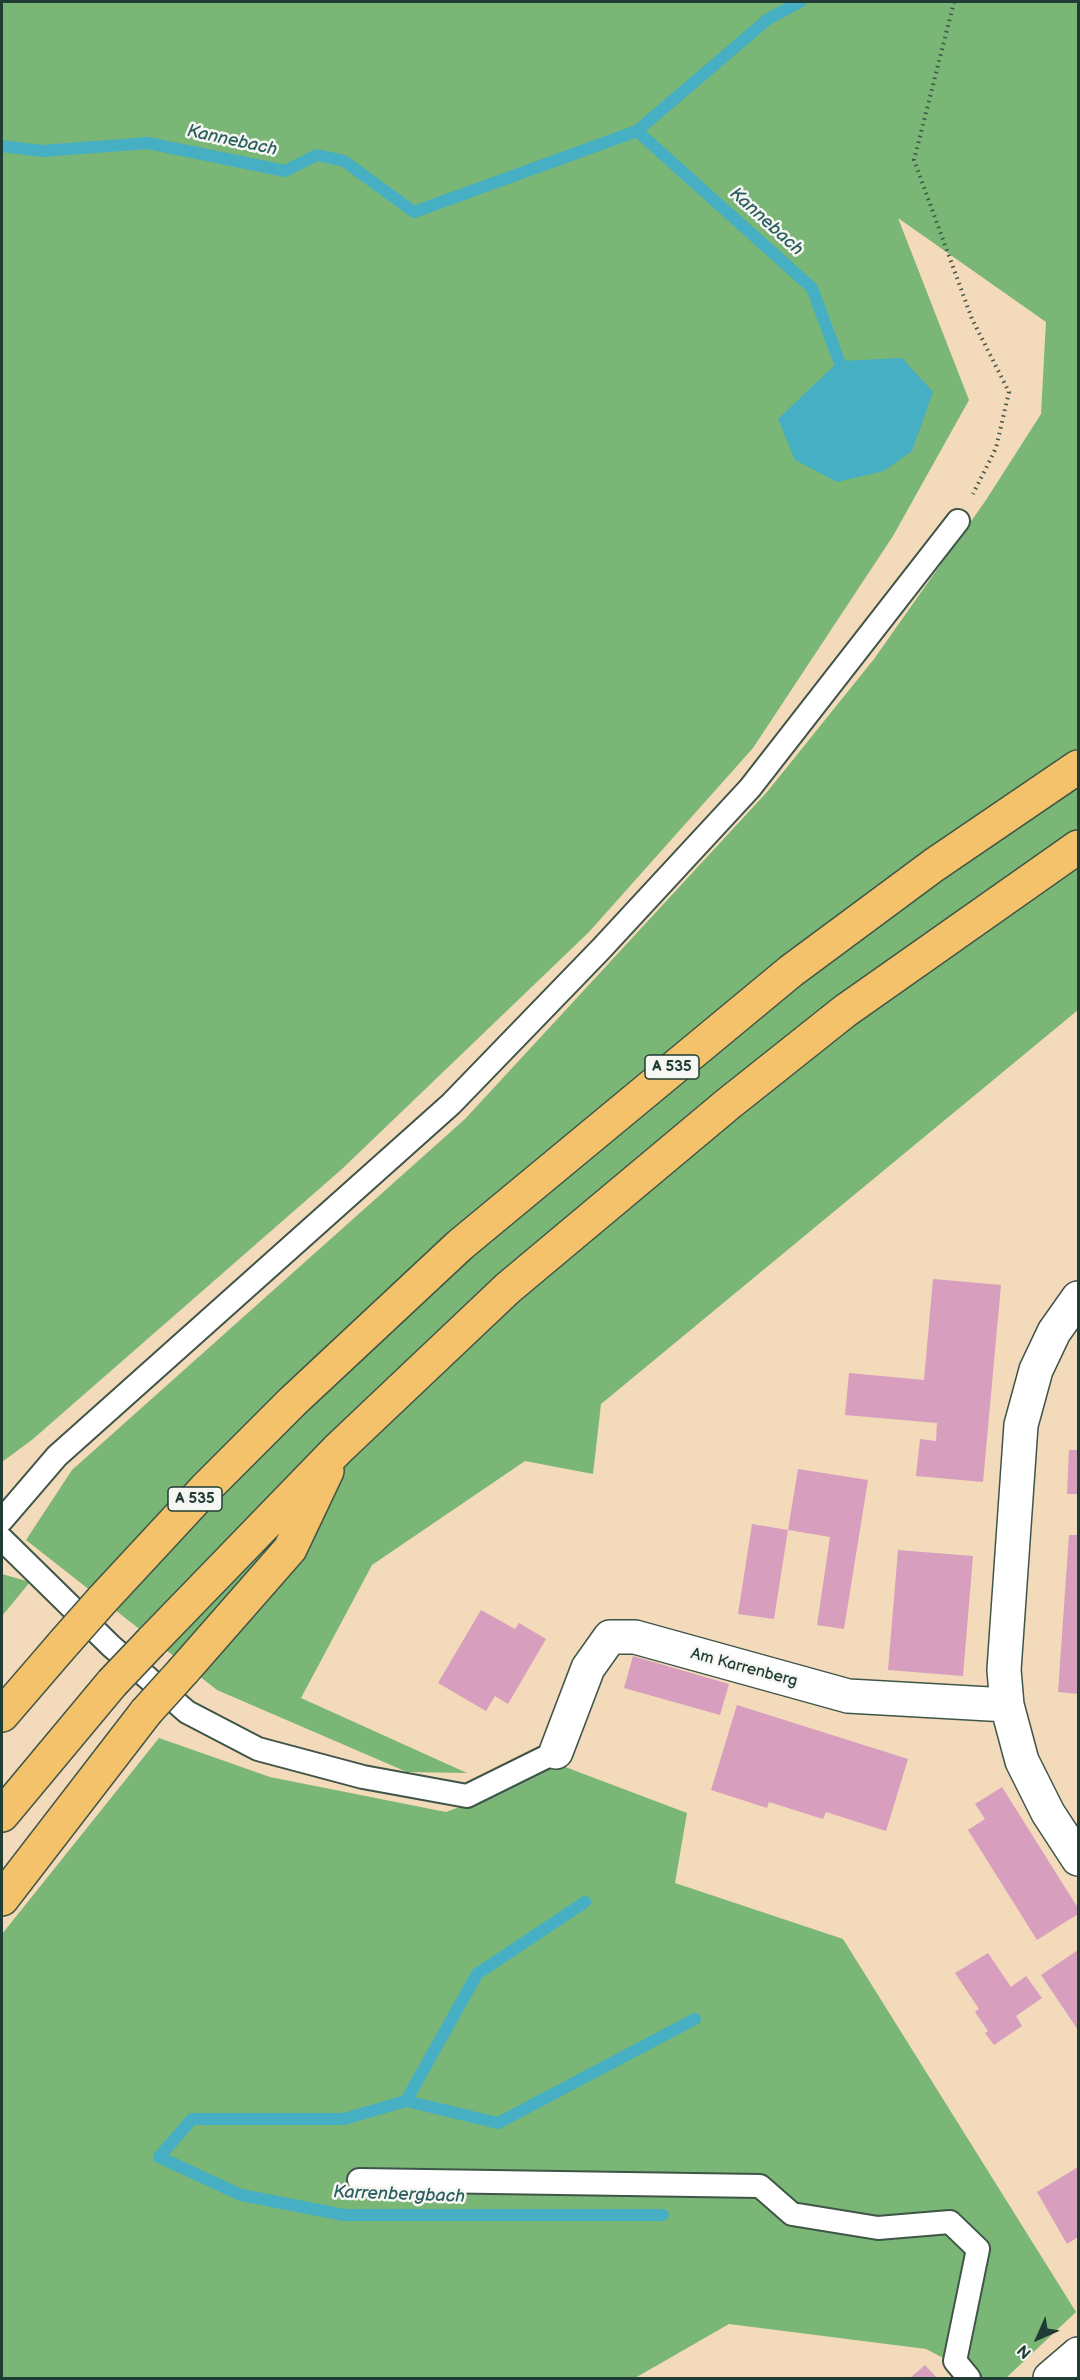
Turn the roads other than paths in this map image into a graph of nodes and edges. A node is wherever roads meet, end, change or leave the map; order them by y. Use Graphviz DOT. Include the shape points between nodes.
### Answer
graph roads {
  1 [pos="958,521"];
  2 [pos="1078,767"];
  3 [pos="1078,847"];
  4 [pos="1078,1298"];
  5 [pos="338,1449"];
  6 [pos="2,1520"];
  7 [pos="2,1539"];
  8 [pos="1006,1705"];
  9 [pos="2,1715"];
  10 [pos="556,1752"];
  11 [pos="2,1815"];
  12 [pos="1078,1859"];
  13 [pos="2,1899"];
  14 [pos="359,2180"];
  15 [pos="1078,2355"];
  16 [pos="1078,2364"];
  17 [pos="969,2379"];
  18 [pos="1050,2379"];
  19 [pos="1074,2379"];
  1 -- 6 [label="lane" via="750,788 592,958 451,1104 57,1456"];
  2 -- 9 [label="highway, A 535, bridge" via="934,865 791,971 460,1245 205,1489"];
  3 -- 5 [label="highway" via="845,1011 728,1104 508,1288"];
  4 -- 8 [label="street" via="1054,1332 1036,1370 1022,1425 1004,1670"];
  5 -- 11 [label="highway, bridge" via="112,1683"];
  5 -- 13 [label="highway, bridge" via="290,1549 146,1712"];
  7 -- 10 [label="lane" via="111,1646 187,1712 258,1749 363,1777 467,1796"];
  8 -- 10 [label="street, Am Karrenberg" via="848,1696 635,1637 610,1637 588,1668"];
  8 -- 12 [label="street" via="1022,1761 1048,1813"];
  14 -- 17 [label="lane" via="760,2186 792,2214 878,2228 950,2222 978,2249 955,2361"];
  15 -- 18 [label="street"];
  16 -- 19 [label="street"];
}
